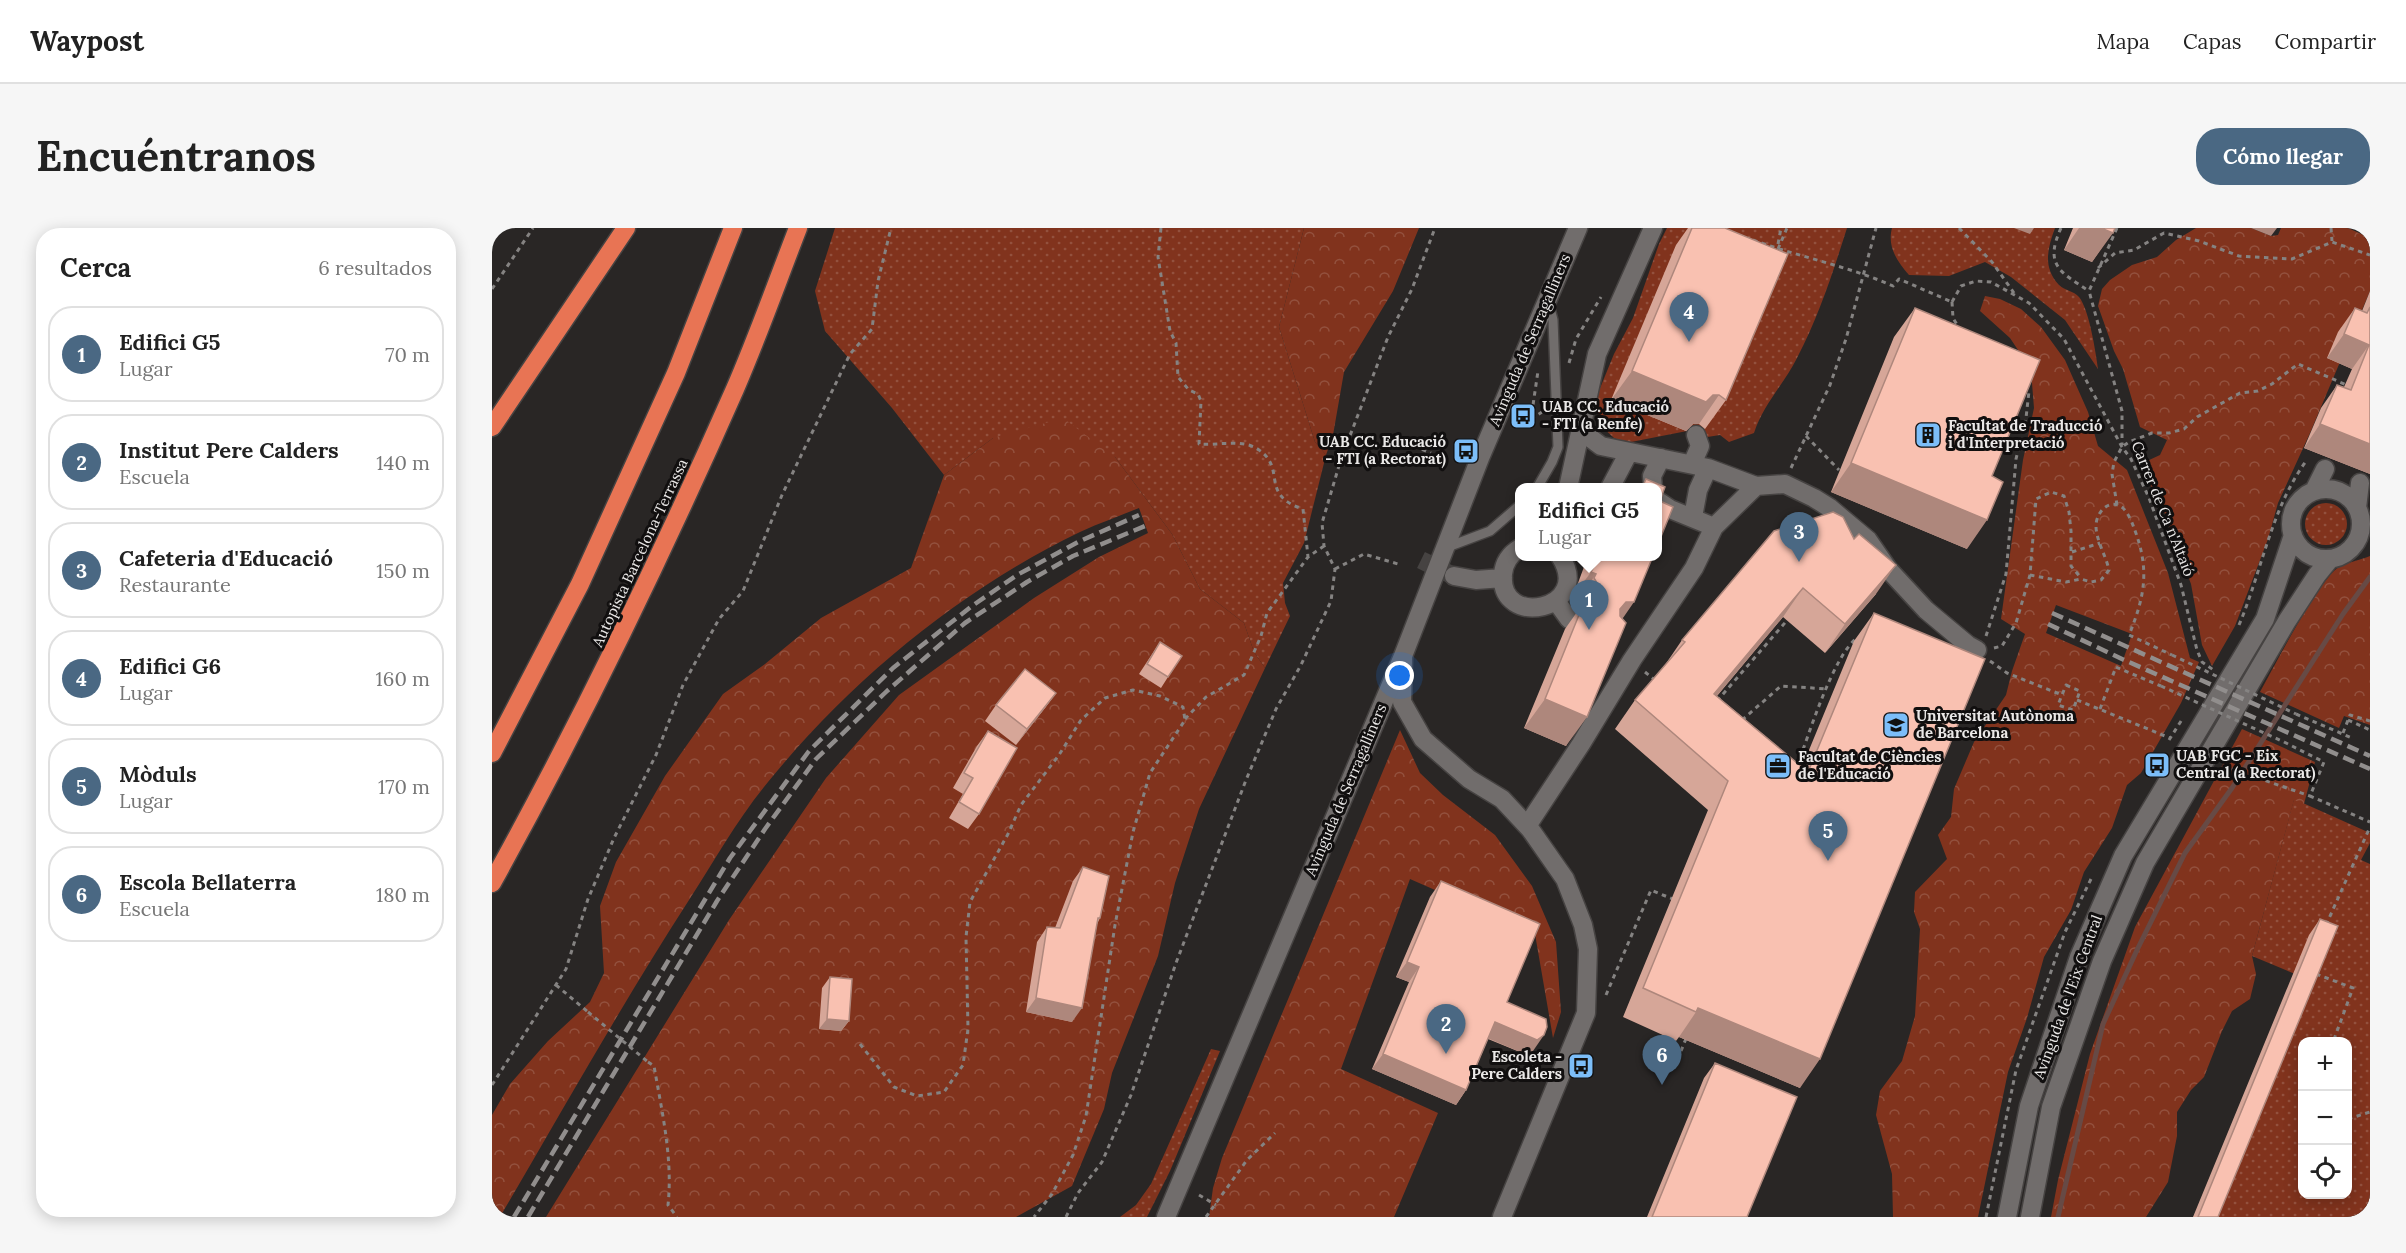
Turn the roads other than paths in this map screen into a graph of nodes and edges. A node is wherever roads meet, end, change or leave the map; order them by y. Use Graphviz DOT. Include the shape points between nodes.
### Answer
graph roads {
  1 [pos="626,228"];
  2 [pos="733,228"];
  3 [pos="798,228"];
  4 [pos="1578,228"];
  5 [pos="1653,228"];
  6 [pos="1548,298"];
  7 [pos="492,427"];
  8 [pos="1581,430"];
  9 [pos="1696,435"];
  10 [pos="1558,447"];
  11 [pos="1629,452"];
  12 [pos="1661,458"];
  13 [pos="1700,466"];
  14 [pos="2325,469"];
  15 [pos="1540,483"];
  16 [pos="1569,483"];
  17 [pos="1613,483"];
  18 [pos="1653,483"];
  19 [pos="2360,483"];
  20 [pos="1756,486"];
  21 [pos="2314,491"];
  22 [pos="1662,503"];
  23 [pos="1515,509"];
  24 [pos="2362,515"];
  25 [pos="1693,517"];
  26 [pos="1714,527"];
  27 [pos="2293,535"];
  28 [pos="2363,540"];
  29 [pos="1444,549"];
  30 [pos="1515,553"];
  31 [pos="2330,559"];
  32 [pos="1562,561"];
  33 [pos="1454,576"];
  34 [pos="1503,578"];
  35 [pos="1556,601"];
  36 [pos="1569,619"];
  37 [pos="1617,648"];
  38 [pos="1977,651"];
  39 [pos="1403,656"];
  40 [pos="1632,660"];
  41 [pos="492,753"];
  42 [pos="1532,820"];
  43 [pos="492,883"];
  44 [pos="1166,1217"];
  45 [pos="1502,1217"];
  46 [pos="2007,1217"];
  47 [pos="2030,1217"];
  1 -- 7 [label="highway"];
  2 -- 41 [label="highway" via="676,373 580,584"];
  3 -- 43 [label="highway, Autopista Barcelona-Terrassa" via="735,387 638,604"];
  4 -- 6 [label="street, Avinguda de Serragalliners"];
  5 -- 8 [label="street" via="1597,354"];
  6 -- 10 [label="lane" via="1553,320"];
  6 -- 29 [label="street, Avinguda de Serragalliners"];
  8 -- 10 [label="lane"];
  8 -- 11 [label="street" via="1601,446"];
  8 -- 16 [label="street"];
  9 -- 13 [label="street"];
  10 -- 15 [label="lane"];
  11 -- 12 [label="street"];
  11 -- 17 [label="street"];
  12 -- 13 [label="street"];
  12 -- 18 [label="street"];
  13 -- 20 [label="street"];
  13 -- 25 [label="street"];
  14 -- 21 [label="street"];
  19 -- 24 [label="street"];
  20 -- 26 [label="street"];
  20 -- 38 [label="street" via="1785,484 1830,508 1868,540 1888,569 1926,610"];
  21 -- 24 [label="street" via="2338,492 2349,498"];
  21 -- 27 [label="street" via="2303,497 2294,510"];
  22 -- 25 [label="street"];
  23 -- 29 [label="lane" via="1490,531"];
  24 -- 28 [label="street"];
  25 -- 26 [label="street"];
  26 -- 40 [label="street" via="1694,568"];
  27 -- 31 [label="street" via="2307,554"];
  27 -- 46 [label="street, Avinguda de l'Eix Central" via="2265,619 2123,856 2079,957 2029,1106"];
  28 -- 31 [label="street"];
  29 -- 39 [label="street, Avinguda de Serragalliners"];
  30 -- 34 [label="street" via="1507,560"];
  31 -- 47 [label="street, Avinguda de l'Eix Central" via="2287,621 2145,864 2102,961 2051,1107"];
  32 -- 35 [label="street" via="1566,583"];
  33 -- 34 [label="street" via="1476,580"];
  34 -- 35 [label="street" via="1510,597 1527,608 1537,609"];
  35 -- 36 [label="street"];
  37 -- 40 [label="street"];
  39 -- 44 [label="street, Avinguda de Serragalliners"];
  39 -- 45 [label="street" via="1402,702 1423,739 1469,779 1502,799 1530,829 1565,879 1588,949 1586,1013"];
  40 -- 42 [label="street"];
}
